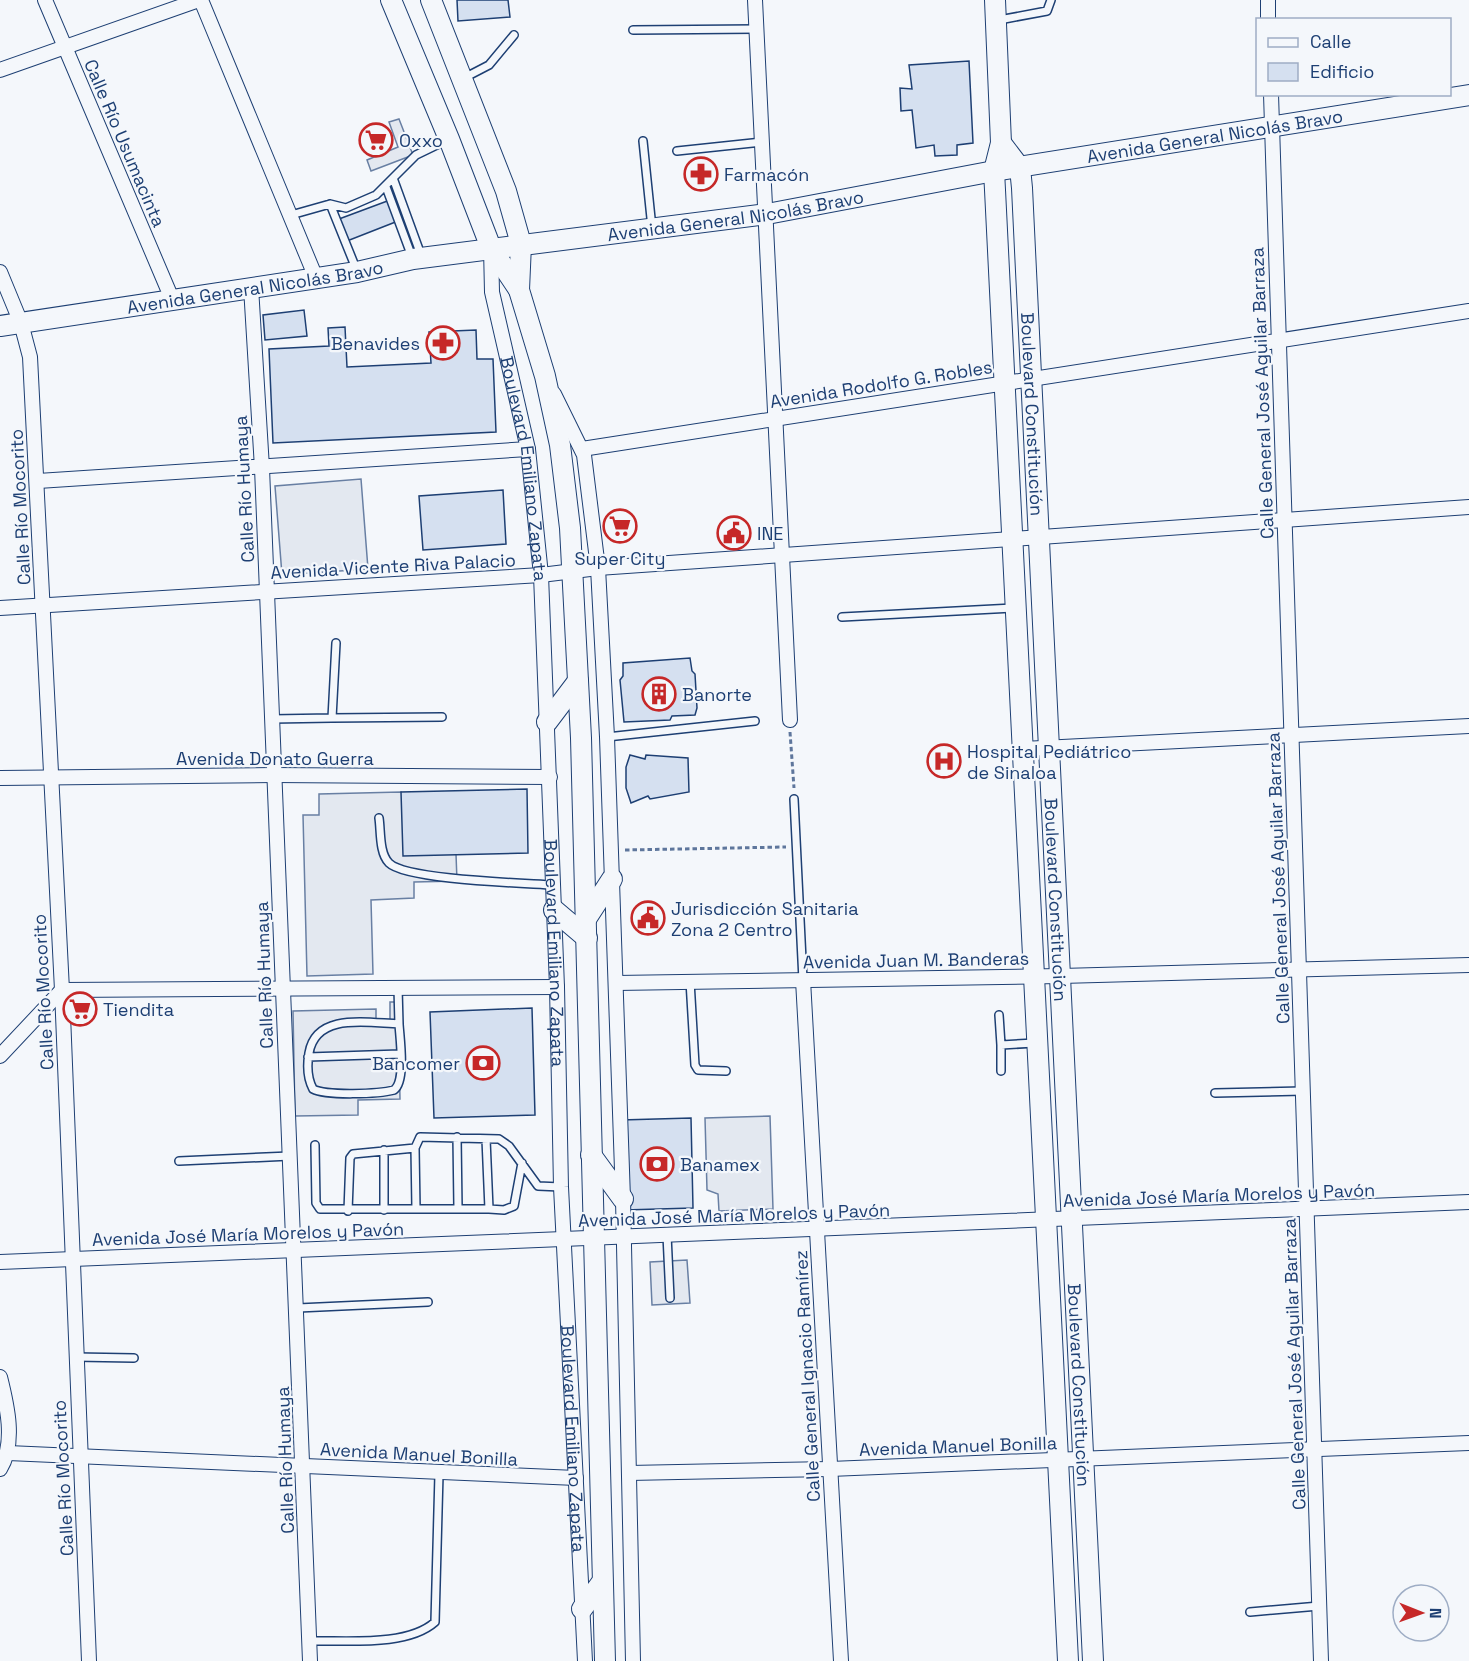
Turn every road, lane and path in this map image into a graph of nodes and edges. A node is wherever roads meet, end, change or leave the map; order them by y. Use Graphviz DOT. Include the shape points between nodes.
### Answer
graph roads {
  1 [pos="45,0"];
  2 [pos="200,0"];
  3 [pos="391,0"];
  4 [pos="432,0"];
  5 [pos="755,0"];
  6 [pos="995,0"];
  7 [pos="1051,0"];
  8 [pos="1268,0"];
  9 [pos="1268,18"];
  10 [pos="996,21"];
  11 [pos="757,29"];
  12 [pos="633,30"];
  13 [pos="514,35"];
  14 [pos="64,47"];
  15 [pos="0,70"];
  16 [pos="464,78"];
  17 [pos="1469,95"];
  18 [pos="1271,96"];
  19 [pos="1272,128"];
  20 [pos="449,139"];
  21 [pos="643,141"];
  22 [pos="762,142"];
  23 [pos="1001,143"];
  24 [pos="677,151"];
  25 [pos="1020,168"];
  26 [pos="994,171"];
  27 [pos="393,178"];
  28 [pos="386,187"];
  29 [pos="330,204"];
  30 [pos="767,214"];
  31 [pos="291,215"];
  32 [pos="652,229"];
  33 [pos="521,244"];
  34 [pos="491,248"];
  35 [pos="418,258"];
  36 [pos="0,272"];
  37 [pos="357,272"];
  38 [pos="316,278"];
  39 [pos="251,287"];
  40 [pos="519,290"];
  41 [pos="172,299"];
  42 [pos="1469,311"];
  43 [pos="21,323"];
  44 [pos="0,326"];
  45 [pos="1278,342"];
  46 [pos="544,375"];
  47 [pos="1031,377"];
  48 [pos="1005,383"];
  49 [pos="777,419"];
  50 [pos="528,449"];
  51 [pos="582,449"];
  52 [pos="262,468"];
  53 [pos="38,481"];
  54 [pos="1469,507"];
  55 [pos="1284,521"];
  56 [pos="1012,538"];
  57 [pos="1039,538"];
  58 [pos="784,556"];
  59 [pos="598,568"];
  60 [pos="574,571"];
  61 [pos="541,575"];
  62 [pos="267,592"];
  63 [pos="43,605"];
  64 [pos="0,608"];
  65 [pos="1016,608"];
  66 [pos="842,617"];
  67 [pos="336,643"];
  68 [pos="578,681"];
  69 [pos="442,717"];
  70 [pos="332,718"];
  71 [pos="272,719"];
  72 [pos="790,720"];
  73 [pos="755,721"];
  74 [pos="547,722"];
  75 [pos="1469,726"];
  76 [pos="1291,735"];
  77 [pos="607,737"];
  78 [pos="1049,747"];
  79 [pos="1023,749"];
  80 [pos="274,775"];
  81 [pos="550,777"];
  82 [pos="0,778"];
  83 [pos="50,778"];
  84 [pos="794,799"];
  85 [pos="380,818"];
  86 [pos="796,847"];
  87 [pos="611,850"];
  88 [pos="612,879"];
  89 [pos="554,885"];
  90 [pos="554,910"];
  91 [pos="586,928"];
  92 [pos="1469,965"];
  93 [pos="1298,970"];
  94 [pos="1034,976"];
  95 [pos="1061,976"];
  96 [pos="803,980"];
  97 [pos="690,981"];
  98 [pos="616,983"];
  99 [pos="557,987"];
  100 [pos="398,988"];
  101 [pos="62,990"];
  102 [pos="282,990"];
  103 [pos="999,1015"];
  104 [pos="399,1024"];
  105 [pos="1037,1043"];
  106 [pos="1001,1045"];
  107 [pos="400,1054"];
  108 [pos="0,1056"];
  109 [pos="308,1057"];
  110 [pos="726,1071"];
  111 [pos="1001,1071"];
  112 [pos="1303,1091"];
  113 [pos="1215,1093"];
  114 [pos="457,1137"];
  115 [pos="486,1139"];
  116 [pos="315,1145"];
  117 [pos="415,1148"];
  118 [pos="384,1150"];
  119 [pos="591,1155"];
  120 [pos="290,1156"];
  121 [pos="180,1161"];
  122 [pos="522,1163"];
  123 [pos="561,1187"];
  124 [pos="623,1198"];
  125 [pos="1469,1202"];
  126 [pos="458,1208"];
  127 [pos="416,1209"];
  128 [pos="489,1209"];
  129 [pos="1306,1209"];
  130 [pos="384,1210"];
  131 [pos="348,1211"];
  132 [pos="1072,1219"];
  133 [pos="1046,1220"];
  134 [pos="817,1229"];
  135 [pos="667,1235"];
  136 [pos="624,1237"];
  137 [pos="594,1238"];
  138 [pos="564,1239"];
  139 [pos="295,1250"];
  140 [pos="71,1260"];
  141 [pos="0,1262"];
  142 [pos="670,1298"];
  143 [pos="428,1302"];
  144 [pos="298,1308"];
  145 [pos="75,1357"];
  146 [pos="134,1358"];
  147 [pos="0,1377"];
  148 [pos="1469,1443"];
  149 [pos="1314,1449"];
  150 [pos="8,1453"];
  151 [pos="80,1457"];
  152 [pos="1083,1459"];
  153 [pos="1058,1460"];
  154 [pos="303,1467"];
  155 [pos="0,1469"];
  156 [pos="830,1469"];
  157 [pos="629,1473"];
  158 [pos="439,1474"];
  159 [pos="576,1478"];
  160 [pos="602,1582"];
  161 [pos="1319,1606"];
  162 [pos="582,1609"];
  163 [pos="1250,1612"];
  164 [pos="309,1641"];
  165 [pos="89,1661"];
  166 [pos="310,1661"];
  167 [pos="585,1661"];
  168 [pos="605,1661"];
  169 [pos="633,1661"];
  170 [pos="841,1661"];
  171 [pos="1068,1661"];
  172 [pos="1093,1661"];
  173 [pos="1321,1661"];
  1 -- 14 [label="street, Calle Río Usumacinta"];
  2 -- 14 [label="street"];
  2 -- 31 [label="street"];
  3 -- 20 [label="main road, Boulevard Emiliano Zapata"];
  4 -- 16 [label="main road, Boulevard Emiliano Zapata"];
  5 -- 11 [label="street"];
  6 -- 10 [label="main road, Boulevard Constitución"];
  7 -- 10 [label="lane" via="1047,11"];
  8 -- 9 [label="street"];
  10 -- 23 [label="main road, Boulevard Constitución"];
  11 -- 12 [label="lane"];
  11 -- 22 [label="street"];
  13 -- 16 [label="lane" via="489,65"];
  14 -- 15 [label="street"];
  14 -- 41 [label="street, Calle Río Usumacinta"];
  16 -- 33 [label="main road, Boulevard Emiliano Zapata" via="507,191"];
  17 -- 19 [label="main road, Avenida General Nicolás Bravo"];
  18 -- 19 [label="street, Calle General José Aguilar Barraza"];
  19 -- 25 [label="main road, Avenida General Nicolás Bravo"];
  19 -- 45 [label="street, Calle General José Aguilar Barraza"];
  20 -- 27 [label="lane" via="421,152"];
  20 -- 34 [label="main road, Boulevard Emiliano Zapata"];
  21 -- 32 [label="lane"];
  22 -- 24 [label="lane"];
  22 -- 30 [label="street"];
  23 -- 25 [label="main road"];
  23 -- 26 [label="main road, Boulevard Constitución"];
  25 -- 26 [label="main road, Avenida General Nicolás Bravo"];
  25 -- 47 [label="main road, Boulevard Constitución"];
  26 -- 30 [label="main road, Avenida General Nicolás Bravo"];
  26 -- 48 [label="main road, Boulevard Constitución"];
  27 -- 28 [label="lane"];
  27 -- 35 [label="lane"];
  28 -- 29 [label="lane" via="346,208"];
  28 -- 35 [label="lane"];
  29 -- 31 [label="lane"];
  29 -- 37 [label="lane"];
  30 -- 32 [label="main road, Avenida General Nicolás Bravo"];
  30 -- 49 [label="street"];
  31 -- 38 [label="street"];
  32 -- 33 [label="main road, Avenida General Nicolás Bravo"];
  33 -- 34 [label="main road, Avenida General Nicolás Bravo"];
  33 -- 40 [label="main road, Boulevard Emiliano Zapata"];
  34 -- 35 [label="main road, Avenida General Nicolás Bravo"];
  34 -- 40 [label="main road, Boulevard Emiliano Zapata"];
  34 -- 50 [label="street, Boulevard Emiliano Zapata" via="492,292"];
  35 -- 37 [label="main road, Avenida General Nicolás Bravo"];
  36 -- 43 [label="street, Calle Río Mocorito"];
  37 -- 38 [label="main road, Avenida General Nicolás Bravo"];
  38 -- 39 [label="main road, Avenida General Nicolás Bravo"];
  39 -- 41 [label="main road, Avenida General Nicolás Bravo"];
  39 -- 52 [label="street, Calle Río Humaya"];
  40 -- 46 [label="main road, Boulevard Emiliano Zapata"];
  41 -- 43 [label="main road, Avenida General Nicolás Bravo"];
  42 -- 45 [label="street, Avenida Rodolfo G. Robles"];
  43 -- 44 [label="main road, Avenida General Nicolás Bravo"];
  43 -- 53 [label="street, Calle Río Mocorito" via="30,357"];
  45 -- 47 [label="street, Avenida Rodolfo G. Robles"];
  45 -- 55 [label="street, Calle General José Aguilar Barraza"];
  46 -- 51 [label="street, Boulevard Emiliano Zapata"];
  46 -- 60 [label="main road, Boulevard Emiliano Zapata" via="565,479"];
  47 -- 48 [label="street, Avenida Rodolfo G. Robles"];
  47 -- 57 [label="main road, Boulevard Constitución"];
  48 -- 49 [label="street, Avenida Rodolfo G. Robles"];
  48 -- 56 [label="main road, Boulevard Constitución"];
  49 -- 51 [label="street, Avenida Rodolfo G. Robles"];
  49 -- 58 [label="street"];
  50 -- 52 [label="street"];
  50 -- 61 [label="street, Boulevard Emiliano Zapata"];
  51 -- 59 [label="street, Boulevard Emiliano Zapata"];
  52 -- 53 [label="street"];
  52 -- 62 [label="street, Calle Río Humaya"];
  53 -- 63 [label="street, Calle Río Mocorito"];
  54 -- 55 [label="street, Avenida Vicente Riva Palacio"];
  55 -- 57 [label="street, Avenida Vicente Riva Palacio"];
  55 -- 76 [label="street, Calle General José Aguilar Barraza"];
  56 -- 57 [label="street, Avenida Vicente Riva Palacio"];
  56 -- 58 [label="street, Avenida Vicente Riva Palacio"];
  56 -- 65 [label="main road, Boulevard Constitución"];
  57 -- 78 [label="main road, Boulevard Constitución"];
  58 -- 59 [label="street, Avenida Vicente Riva Palacio"];
  58 -- 72 [label="street"];
  59 -- 60 [label="street, Avenida Vicente Riva Palacio"];
  59 -- 77 [label="street, Boulevard Emiliano Zapata"];
  60 -- 61 [label="street, Avenida Vicente Riva Palacio"];
  60 -- 68 [label="main road, Boulevard Emiliano Zapata"];
  61 -- 62 [label="street, Avenida Vicente Riva Palacio"];
  61 -- 74 [label="street, Boulevard Emiliano Zapata"];
  62 -- 63 [label="street, Avenida Vicente Riva Palacio"];
  62 -- 71 [label="street, Calle Río Humaya"];
  63 -- 64 [label="street, Avenida Vicente Riva Palacio"];
  63 -- 83 [label="street, Calle Río Mocorito"];
  65 -- 66 [label="lane"];
  65 -- 79 [label="main road, Boulevard Constitución"];
  67 -- 70 [label="lane"];
  68 -- 74 [label="main road"];
  68 -- 91 [label="main road, Boulevard Emiliano Zapata"];
  69 -- 70 [label="lane"];
  70 -- 71 [label="lane"];
  71 -- 80 [label="street, Calle Río Humaya"];
  72 -- 84 [label="path"];
  73 -- 77 [label="lane"];
  74 -- 81 [label="street, Boulevard Emiliano Zapata"];
  75 -- 76 [label="street"];
  76 -- 78 [label="street"];
  76 -- 93 [label="street, Calle General José Aguilar Barraza"];
  77 -- 87 [label="street, Boulevard Emiliano Zapata"];
  78 -- 79 [label="street"];
  78 -- 95 [label="main road, Boulevard Constitución"];
  79 -- 94 [label="main road, Boulevard Constitución"];
  80 -- 81 [label="street, Avenida Donato Guerra"];
  80 -- 83 [label="street, Avenida Donato Guerra"];
  80 -- 102 [label="street, Calle Río Humaya"];
  81 -- 89 [label="street, Boulevard Emiliano Zapata"];
  82 -- 83 [label="street, Avenida Donato Guerra"];
  83 -- 101 [label="street, Calle Río Mocorito"];
  84 -- 86 [label="lane"];
  85 -- 89 [label="lane" via="384,854 395,867 412,873"];
  86 -- 87 [label="path"];
  86 -- 96 [label="lane"];
  87 -- 88 [label="street, Boulevard Emiliano Zapata"];
  88 -- 91 [label="main road"];
  88 -- 98 [label="street, Boulevard Emiliano Zapata"];
  89 -- 90 [label="street, Boulevard Emiliano Zapata"];
  90 -- 91 [label="main road"];
  90 -- 99 [label="street, Boulevard Emiliano Zapata"];
  91 -- 119 [label="main road, Boulevard Emiliano Zapata"];
  92 -- 93 [label="street, Avenida Juan M. Banderas"];
  93 -- 95 [label="street, Avenida Juan M. Banderas"];
  93 -- 112 [label="street, Calle General José Aguilar Barraza"];
  94 -- 95 [label="street, Avenida Juan M. Banderas"];
  94 -- 96 [label="street, Avenida Juan M. Banderas"];
  94 -- 105 [label="main road, Boulevard Constitución"];
  95 -- 132 [label="main road, Boulevard Constitución"];
  96 -- 97 [label="street, Avenida Juan M. Banderas"];
  96 -- 134 [label="street, Calle General Ignacio Ramírez"];
  97 -- 98 [label="street, Avenida Juan M. Banderas"];
  97 -- 110 [label="lane" via="695,1065 698,1071"];
  98 -- 124 [label="street, Boulevard Emiliano Zapata"];
  99 -- 100 [label="street"];
  99 -- 123 [label="street, Boulevard Emiliano Zapata"];
  100 -- 102 [label="street"];
  100 -- 104 [label="lane"];
  101 -- 102 [label="street"];
  101 -- 108 [label="street"];
  101 -- 140 [label="street, Calle Río Mocorito"];
  102 -- 120 [label="street, Calle Río Humaya"];
  103 -- 106 [label="lane"];
  104 -- 107 [label="lane"];
  104 -- 109 [label="lane" via="328,1026 311,1041"];
  105 -- 106 [label="lane"];
  105 -- 133 [label="main road, Boulevard Constitución"];
  106 -- 111 [label="lane"];
  107 -- 109 [label="lane"];
  107 -- 109 [label="lane" via="400,1084 388,1092 318,1092 310,1083"];
  112 -- 113 [label="lane"];
  112 -- 129 [label="street, Calle General José Aguilar Barraza"];
  114 -- 115 [label="lane"];
  114 -- 117 [label="lane" via="420,1137"];
  114 -- 126 [label="lane"];
  115 -- 122 [label="lane" via="504,1142"];
  115 -- 128 [label="lane"];
  116 -- 131 [label="lane" via="316,1206"];
  117 -- 118 [label="lane"];
  117 -- 127 [label="lane"];
  118 -- 130 [label="lane"];
  118 -- 131 [label="lane" via="353,1154 350,1158"];
  119 -- 124 [label="main road"];
  119 -- 137 [label="main road, Boulevard Emiliano Zapata"];
  120 -- 121 [label="lane"];
  120 -- 139 [label="street, Calle Río Humaya"];
  122 -- 123 [label="lane" via="538,1186"];
  122 -- 128 [label="lane" via="514,1206"];
  123 -- 138 [label="street, Boulevard Emiliano Zapata"];
  124 -- 136 [label="street, Boulevard Emiliano Zapata"];
  125 -- 129 [label="street, Avenida José María Morelos y Pavón"];
  126 -- 127 [label="lane"];
  126 -- 128 [label="lane"];
  127 -- 130 [label="lane"];
  129 -- 132 [label="street, Avenida José María Morelos y Pavón"];
  129 -- 149 [label="street, Calle General José Aguilar Barraza"];
  130 -- 131 [label="lane"];
  132 -- 133 [label="street, Avenida José María Morelos y Pavón"];
  132 -- 152 [label="main road, Boulevard Constitución"];
  133 -- 134 [label="street, Avenida José María Morelos y Pavón"];
  133 -- 153 [label="main road, Boulevard Constitución"];
  134 -- 135 [label="street, Avenida José María Morelos y Pavón"];
  134 -- 156 [label="street, Calle General Ignacio Ramírez"];
  135 -- 136 [label="street, Avenida José María Morelos y Pavón"];
  135 -- 142 [label="lane"];
  136 -- 137 [label="street, Avenida José María Morelos y Pavón"];
  136 -- 157 [label="street, Boulevard Emiliano Zapata"];
  137 -- 138 [label="street, Avenida José María Morelos y Pavón"];
  137 -- 160 [label="main road, Boulevard Emiliano Zapata"];
  138 -- 139 [label="street, Avenida José María Morelos y Pavón"];
  138 -- 159 [label="street, Boulevard Emiliano Zapata"];
  139 -- 140 [label="street, Avenida José María Morelos y Pavón"];
  139 -- 144 [label="street, Calle Río Humaya"];
  140 -- 141 [label="street, Avenida José María Morelos y Pavón"];
  140 -- 145 [label="street, Calle Río Mocorito"];
  143 -- 144 [label="lane"];
  144 -- 154 [label="street, Calle Río Humaya"];
  145 -- 146 [label="lane"];
  145 -- 151 [label="street, Calle Río Mocorito"];
  147 -- 150 [label="street" via="6,1405"];
  148 -- 149 [label="street, Avenida Manuel Bonilla"];
  149 -- 152 [label="street, Avenida Manuel Bonilla"];
  149 -- 161 [label="street, Calle General José Aguilar Barraza"];
  150 -- 151 [label="street, Avenida Manuel Bonilla"];
  150 -- 155 [label="street"];
  151 -- 154 [label="street, Avenida Manuel Bonilla"];
  151 -- 165 [label="street, Calle Río Mocorito"];
  152 -- 153 [label="street, Avenida Manuel Bonilla"];
  152 -- 172 [label="main road, Boulevard Constitución"];
  153 -- 156 [label="street, Avenida Manuel Bonilla"];
  153 -- 171 [label="main road, Boulevard Constitución"];
  154 -- 158 [label="street, Avenida Manuel Bonilla"];
  154 -- 164 [label="street, Calle Río Humaya"];
  156 -- 157 [label="street, Avenida Manuel Bonilla"];
  156 -- 170 [label="street, Calle General Ignacio Ramírez"];
  157 -- 169 [label="street, Boulevard Emiliano Zapata"];
  158 -- 159 [label="street, Avenida Manuel Bonilla"];
  158 -- 164 [label="lane" via="435,1622 408,1638"];
  159 -- 162 [label="street, Boulevard Emiliano Zapata"];
  160 -- 162 [label="main road"];
  160 -- 168 [label="main road, Boulevard Emiliano Zapata"];
  161 -- 163 [label="lane"];
  161 -- 173 [label="street, Calle General José Aguilar Barraza"];
  162 -- 167 [label="street, Boulevard Emiliano Zapata"];
  164 -- 166 [label="street, Calle Río Humaya"];
}
